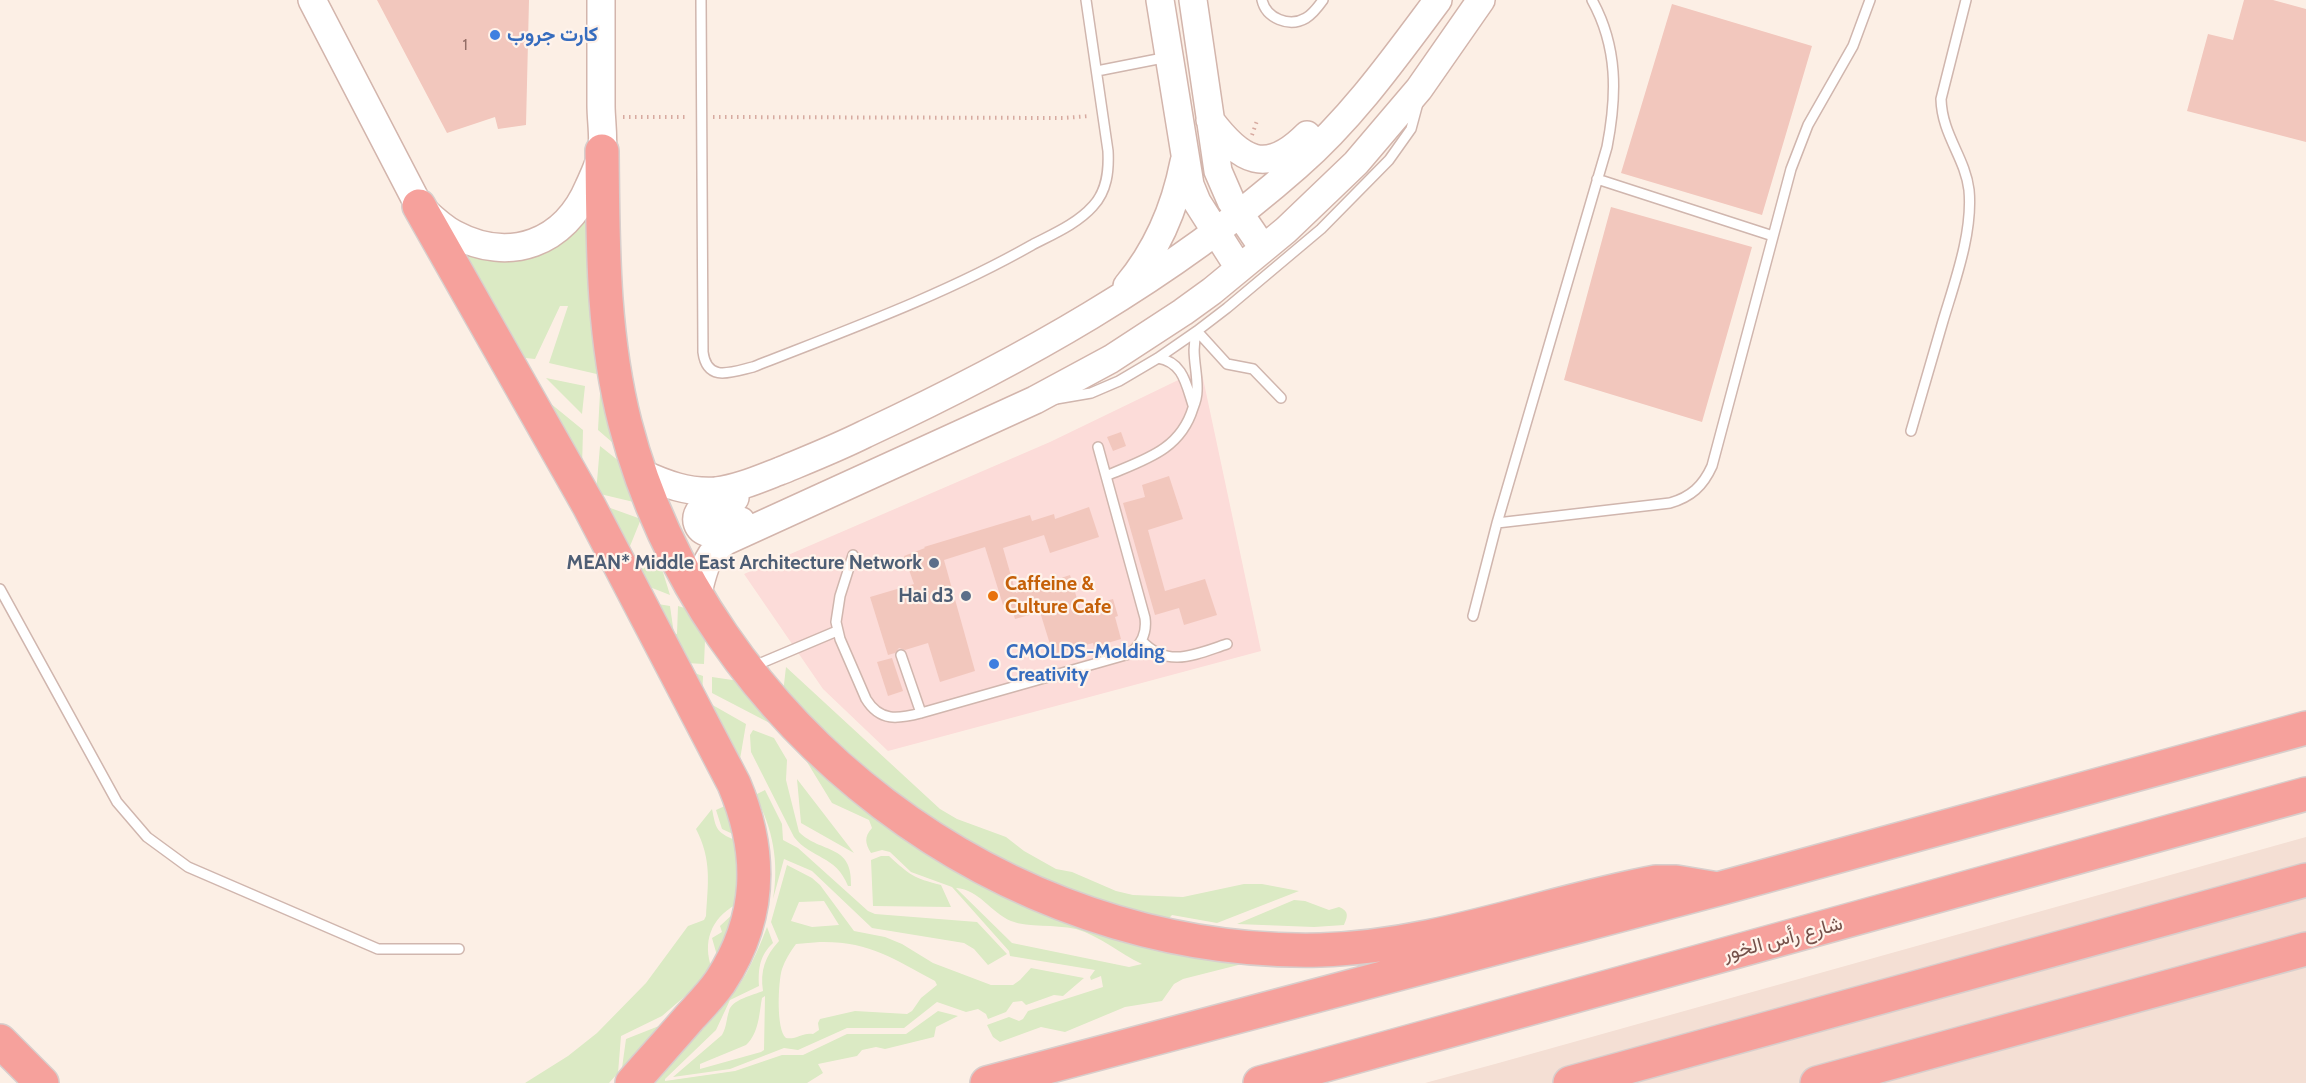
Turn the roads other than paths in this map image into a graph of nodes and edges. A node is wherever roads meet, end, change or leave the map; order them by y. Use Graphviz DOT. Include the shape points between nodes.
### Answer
graph roads {
  1 [pos="312,0"];
  2 [pos="701,0"];
  3 [pos="1086,0"];
  4 [pos="1160,0"];
  5 [pos="1193,0"];
  6 [pos="1262,0"];
  7 [pos="1323,0"];
  8 [pos="1440,0"];
  9 [pos="1481,0"];
  10 [pos="1870,0"];
  11 [pos="1966,0"];
  12 [pos="1592,2"];
  13 [pos="604,4"];
  14 [pos="1169,57"];
  15 [pos="1388,67"];
  16 [pos="1097,71"];
  17 [pos="1419,89"];
  18 [pos="1210,120"];
  19 [pos="602,151"];
  20 [pos="1185,158"];
  21 [pos="1597,180"];
  22 [pos="419,206"];
  23 [pos="1240,215"];
  24 [pos="1286,230"];
  25 [pos="1773,236"];
  26 [pos="1263,248"];
  27 [pos="1221,253"];
  28 [pos="1110,305"];
  29 [pos="1197,331"];
  30 [pos="1158,358"];
  31 [pos="1281,398"];
  32 [pos="1035,400"];
  33 [pos="1193,407"];
  34 [pos="1911,431"];
  35 [pos="1098,447"];
  36 [pos="791,466"];
  37 [pos="641,473"];
  38 [pos="1106,476"];
  39 [pos="795,509"];
  40 [pos="1497,523"];
  41 [pos="853,555"];
  42 [pos="0,589"];
  43 [pos="697,596"];
  44 [pos="1473,616"];
  45 [pos="837,631"];
  46 [pos="1142,641"];
  47 [pos="1227,644"];
  48 [pos="901,655"];
  49 [pos="746,670"];
  50 [pos="921,713"];
  51 [pos="2306,728"];
  52 [pos="2306,794"];
  53 [pos="2306,880"];
  54 [pos="1718,889"];
  55 [pos="459,949"];
  56 [pos="2306,949"];
  57 [pos="1176,1033"];
  58 [pos="0,1041"];
  59 [pos="42,1083"];
  60 [pos="632,1083"];
  61 [pos="987,1083"];
  62 [pos="1061,1083"];
  63 [pos="1260,1083"];
  64 [pos="1569,1083"];
  65 [pos="1817,1083"];
  1 -- 22 [label="street"];
  2 -- 16 [label="lane" via="704,362 719,374 753,367 950,286 1082,218 1104,188 1109,170"];
  3 -- 16 [label="lane"];
  4 -- 14 [label="street"];
  5 -- 18 [label="street"];
  6 -- 7 [label="lane" via="1270,15 1293,22 1305,19"];
  8 -- 15 [label="street"];
  8 -- 24 [label="street" via="1428,31 1389,86 1333,150 1270,208 1269,224"];
  9 -- 17 [label="street"];
  10 -- 25 [label="lane" via="1854,46 1799,147"];
  11 -- 34 [label="lane" via="1941,99 1941,115 1965,174 1968,212 1953,292"];
  12 -- 21 [label="lane" via="1606,31 1615,77 1612,123"];
  13 -- 19 [label="street"];
  14 -- 16 [label="lane"];
  14 -- 20 [label="street"];
  15 -- 18 [label="street" via="1358,85 1296,146 1275,159 1239,151"];
  15 -- 23 [label="street" via="1346,119"];
  17 -- 24 [label="street" via="1356,163"];
  17 -- 29 [label="lane" via="1411,129 1389,160 1321,229"];
  18 -- 23 [label="street" via="1218,171"];
  19 -- 22 [label="street" via="584,200 572,218 537,242 516,248 474,243 438,224"];
  19 -- 37 [label="highway" via="607,329 624,417"];
  20 -- 27 [label="street" via="1194,194"];
  20 -- 28 [label="street" via="1159,239 1137,274"];
  21 -- 25 [label="lane"];
  21 -- 40 [label="lane"];
  22 -- 60 [label="highway" via="589,506 734,784 749,827 754,886 740,945 706,1000"];
  23 -- 26 [label="street"];
  23 -- 27 [label="street" via="1239,236"];
  24 -- 26 [label="street"];
  25 -- 40 [label="lane" via="1712,466 1699,488 1670,502"];
  26 -- 27 [label="street"];
  27 -- 28 [label="street"];
  27 -- 32 [label="street"];
  28 -- 36 [label="street" via="925,406"];
  29 -- 30 [label="lane"];
  29 -- 31 [label="lane" via="1227,364 1253,369"];
  29 -- 33 [label="lane" via="1193,353 1197,390"];
  30 -- 32 [label="lane" via="1091,393"];
  30 -- 33 [label="lane" via="1179,369"];
  32 -- 39 [label="street"];
  33 -- 38 [label="lane" via="1184,429 1165,449"];
  35 -- 38 [label="lane"];
  36 -- 37 [label="street" via="744,485 713,491 681,489"];
  36 -- 39 [label="street" via="781,481 706,506 696,518 700,528 709,533 774,508"];
  37 -- 43 [label="highway" via="654,512"];
  38 -- 46 [label="lane" via="1145,618"];
  39 -- 43 [label="street" via="720,545 707,559"];
  40 -- 44 [label="lane"];
  41 -- 45 [label="lane" via="837,609"];
  42 -- 55 [label="lane" via="117,802 147,837 188,867 378,949"];
  43 -- 49 [label="highway"];
  45 -- 49 [label="lane"];
  45 -- 50 [label="lane" via="872,709 892,718"];
  46 -- 47 [label="lane" via="1158,654 1178,658"];
  46 -- 50 [label="lane" via="1120,657"];
  48 -- 50 [label="lane"];
  49 -- 54 [label="highway" via="841,770 910,824 1048,900 1155,932 1275,949 1355,948 1430,938 1656,882"];
  51 -- 54 [label="highway"];
  52 -- 63 [label="highway, شارع رأس الخور"];
  53 -- 64 [label="highway"];
  54 -- 57 [label="highway"];
  56 -- 65 [label="highway"];
  57 -- 61 [label="highway"];
  57 -- 62 [label="highway" via="1139,1059"];
  58 -- 59 [label="highway"];
}
